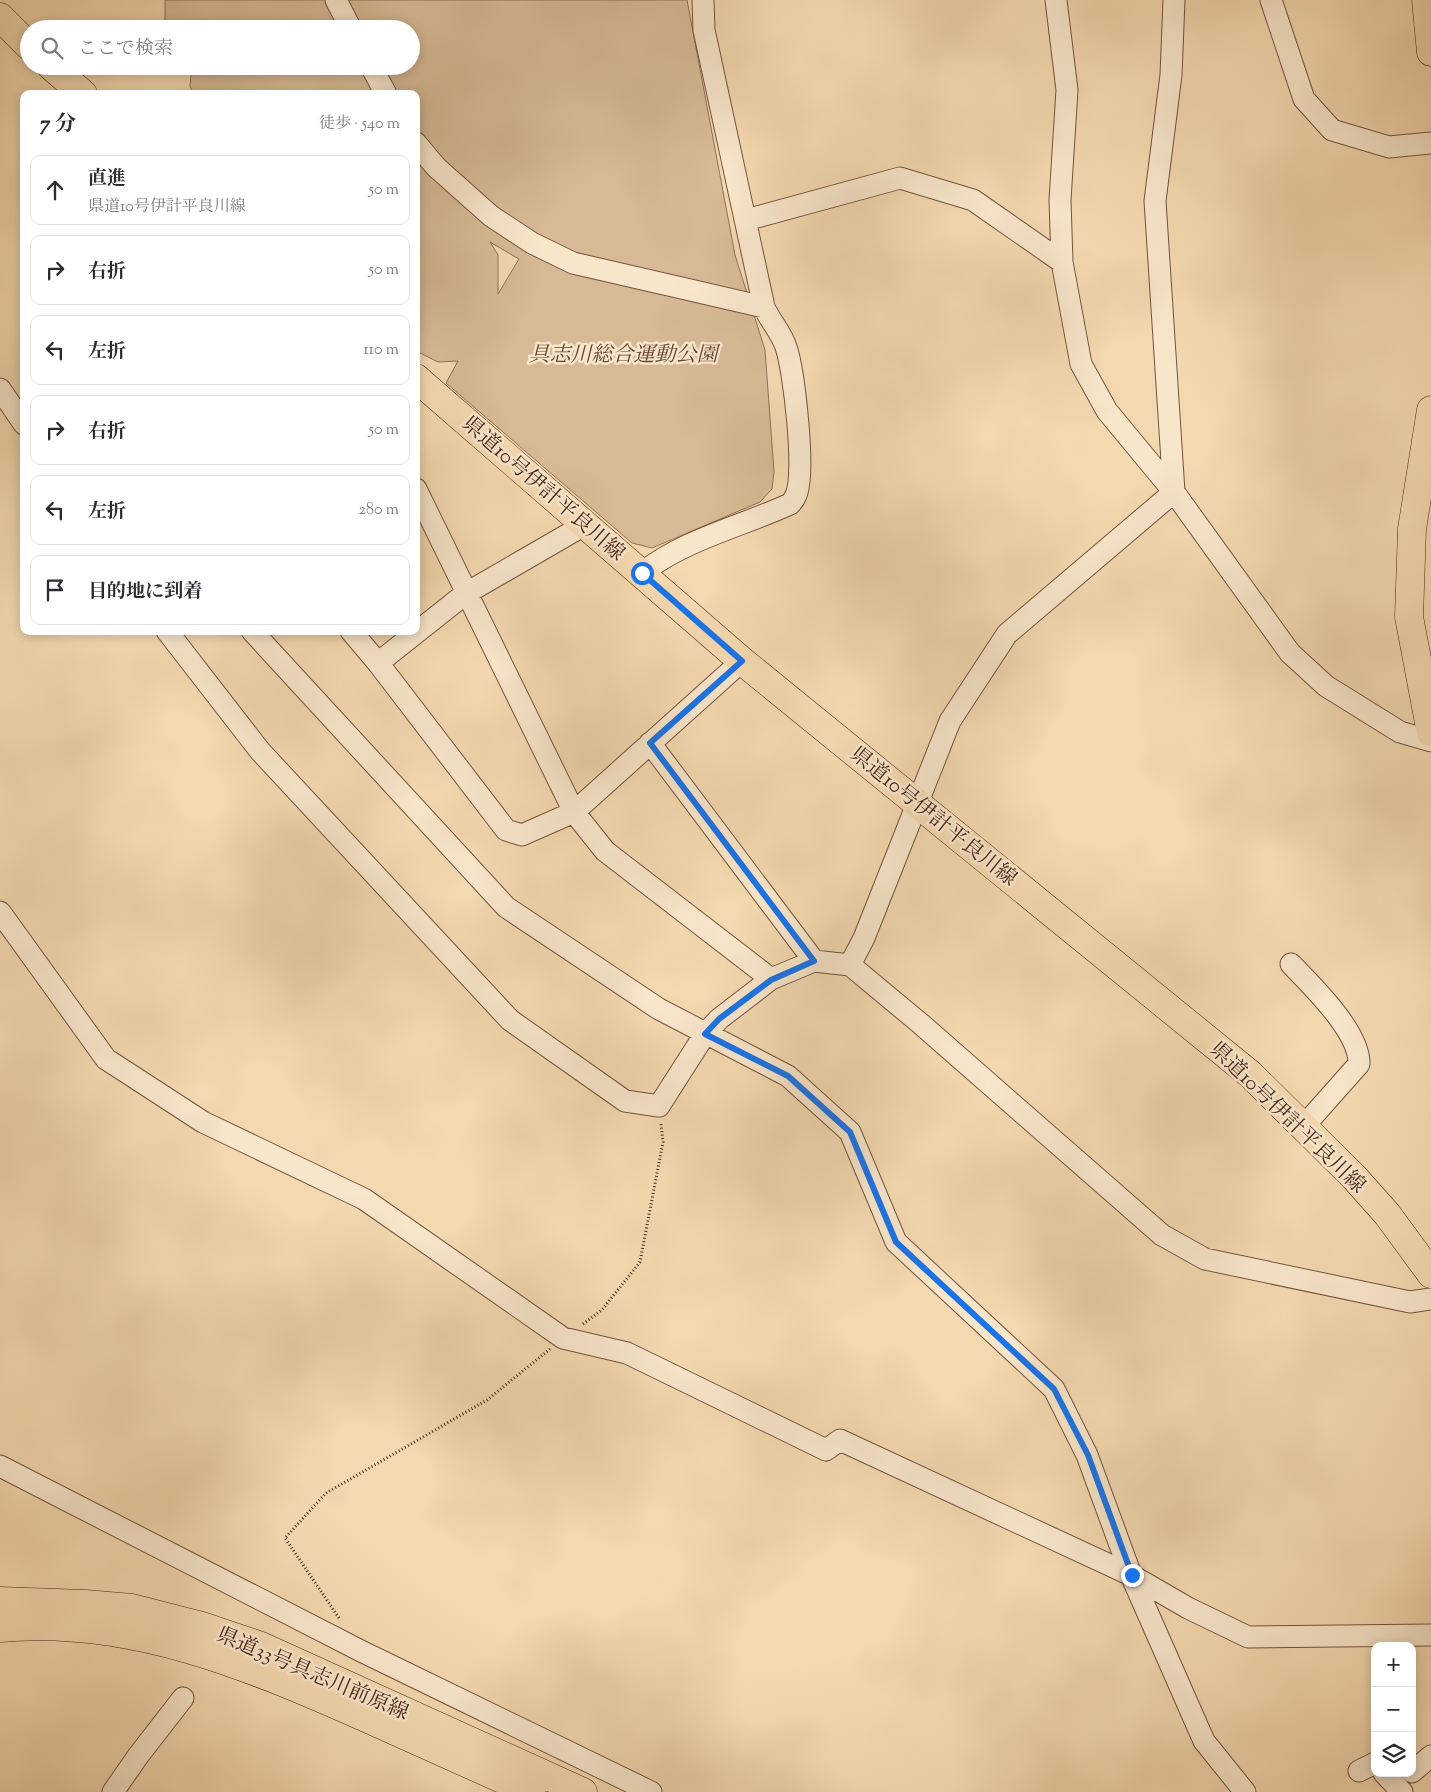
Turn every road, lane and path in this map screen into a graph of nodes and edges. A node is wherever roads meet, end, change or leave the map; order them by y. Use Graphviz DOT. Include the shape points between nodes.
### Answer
graph roads {
  1 [pos="336,0"];
  2 [pos="702,0"];
  3 [pos="1056,0"];
  4 [pos="1271,0"];
  5 [pos="1426,0"];
  6 [pos="1177,1"];
  7 [pos="0,16"];
  8 [pos="346,20"];
  9 [pos="20,37"];
  10 [pos="1431,52"];
  11 [pos="61,75"];
  12 [pos="376,75"];
  13 [pos="78,90"];
  14 [pos="384,90"];
  15 [pos="1431,143"];
  16 [pos="420,148"];
  17 [pos="746,220"];
  18 [pos="1062,262"];
  19 [pos="764,307"];
  20 [pos="420,381"];
  21 [pos="0,389"];
  22 [pos="1431,410"];
  23 [pos="20,418"];
  24 [pos="1174,492"];
  25 [pos="420,498"];
  26 [pos="586,524"];
  27 [pos="642,573"];
  28 [pos="465,594"];
  29 [pos="420,630"];
  30 [pos="170,635"];
  31 [pos="256,635"];
  32 [pos="354,635"];
  33 [pos="413,635"];
  34 [pos="742,661"];
  35 [pos="378,663"];
  36 [pos="1431,733"];
  37 [pos="1431,741"];
  38 [pos="650,743"];
  39 [pos="916,801"];
  40 [pos="574,812"];
  41 [pos="0,912"];
  42 [pos="814,961"];
  43 [pos="1290,964"];
  44 [pos="850,965"];
  45 [pos="771,980"];
  46 [pos="705,1034"];
  47 [pos="659,1106"];
  48 [pos="1304,1126"];
  49 [pos="1431,1274"];
  50 [pos="1431,1299"];
  51 [pos="563,1338"];
  52 [pos="0,1466"];
  53 [pos="1132,1575"];
  54 [pos="0,1601"];
  55 [pos="339,1619"];
  56 [pos="0,1628"];
  57 [pos="1431,1635"];
  58 [pos="183,1698"];
  59 [pos="1431,1756"];
  60 [pos="1401,1779"];
  61 [pos="113,1792"];
  62 [pos="531,1792"];
  63 [pos="584,1792"];
  64 [pos="651,1792"];
  65 [pos="1245,1792"];
  1 -- 8 [label="street"];
  2 -- 17 [label="street" via="704,30"];
  3 -- 18 [label="street" via="1067,90 1060,200"];
  4 -- 15 [label="street" via="1304,98 1332,130 1389,147"];
  5 -- 10 [label="main road"];
  6 -- 24 [label="street" via="1155,201"];
  7 -- 9 [label="main road"];
  11 -- 13 [label="main road"];
  12 -- 14 [label="street"];
  16 -- 19 [label="street" via="436,167 491,216 532,243 573,263"];
  17 -- 18 [label="street" via="900,178 973,200"];
  17 -- 19 [label="street"];
  18 -- 24 [label="street" via="1081,364 1107,411"];
  19 -- 27 [label="street" via="786,347 797,410 797,495 790,504 677,551"];
  20 -- 26 [label="main road, 県道10号伊計平良川線"];
  21 -- 23 [label="street"];
  22 -- 36 [label="main road" via="1412,529 1409,617"];
  24 -- 37 [label="street" via="1290,653 1326,686 1400,732"];
  24 -- 39 [label="street" via="1007,634 950,722"];
  25 -- 28 [label="street"];
  26 -- 27 [label="main road, 県道10号伊計平良川線"];
  26 -- 28 [label="street"];
  27 -- 34 [label="main road, 県道10号伊計平良川線"];
  28 -- 29 [label="street"];
  28 -- 40 [label="street"];
  30 -- 47 [label="street" via="260,751 510,1020 625,1101"];
  31 -- 46 [label="street" via="506,907 659,1009"];
  32 -- 35 [label="street"];
  33 -- 35 [label="street"];
  34 -- 38 [label="street"];
  34 -- 39 [label="main road, 県道10号伊計平良川線"];
  35 -- 40 [label="street" via="506,830 522,835"];
  38 -- 40 [label="street"];
  38 -- 42 [label="street"];
  39 -- 44 [label="street" via="864,938"];
  39 -- 48 [label="main road, 県道10号伊計平良川線" via="1250,1074"];
  40 -- 45 [label="street" via="605,851"];
  41 -- 51 [label="street" via="106,1059 203,1122 364,1199"];
  42 -- 44 [label="street"];
  42 -- 45 [label="street"];
  43 -- 48 [label="street" via="1333,1007 1359,1055 1359,1064"];
  44 -- 50 [label="street" via="1162,1235 1206,1259 1410,1302"];
  45 -- 46 [label="street" via="719,1019"];
  46 -- 47 [label="street"];
  46 -- 53 [label="street" via="788,1076 850,1132 896,1242 1054,1389 1088,1455"];
  47 -- 51 [label="path" via="664,1142 640,1262 602,1310"];
  48 -- 49 [label="main road, 県道10号伊計平良川線" via="1387,1214"];
  51 -- 53 [label="street" via="627,1353 826,1450 840,1440"];
  51 -- 55 [label="path" via="487,1400 326,1493 285,1538"];
  52 -- 64 [label="street" via="361,1651"];
  53 -- 57 [label="street" via="1248,1638"];
  53 -- 65 [label="street" via="1204,1741"];
  54 -- 63 [label="main road, 県道33号具志川前原線" via="132,1608 202,1626 261,1646"];
  56 -- 62 [label="main road, 県道33号具志川前原線" via="90,1628 146,1636 204,1652 314,1695"];
  58 -- 61 [label="street"];
  59 -- 60 [label="street"];
}
